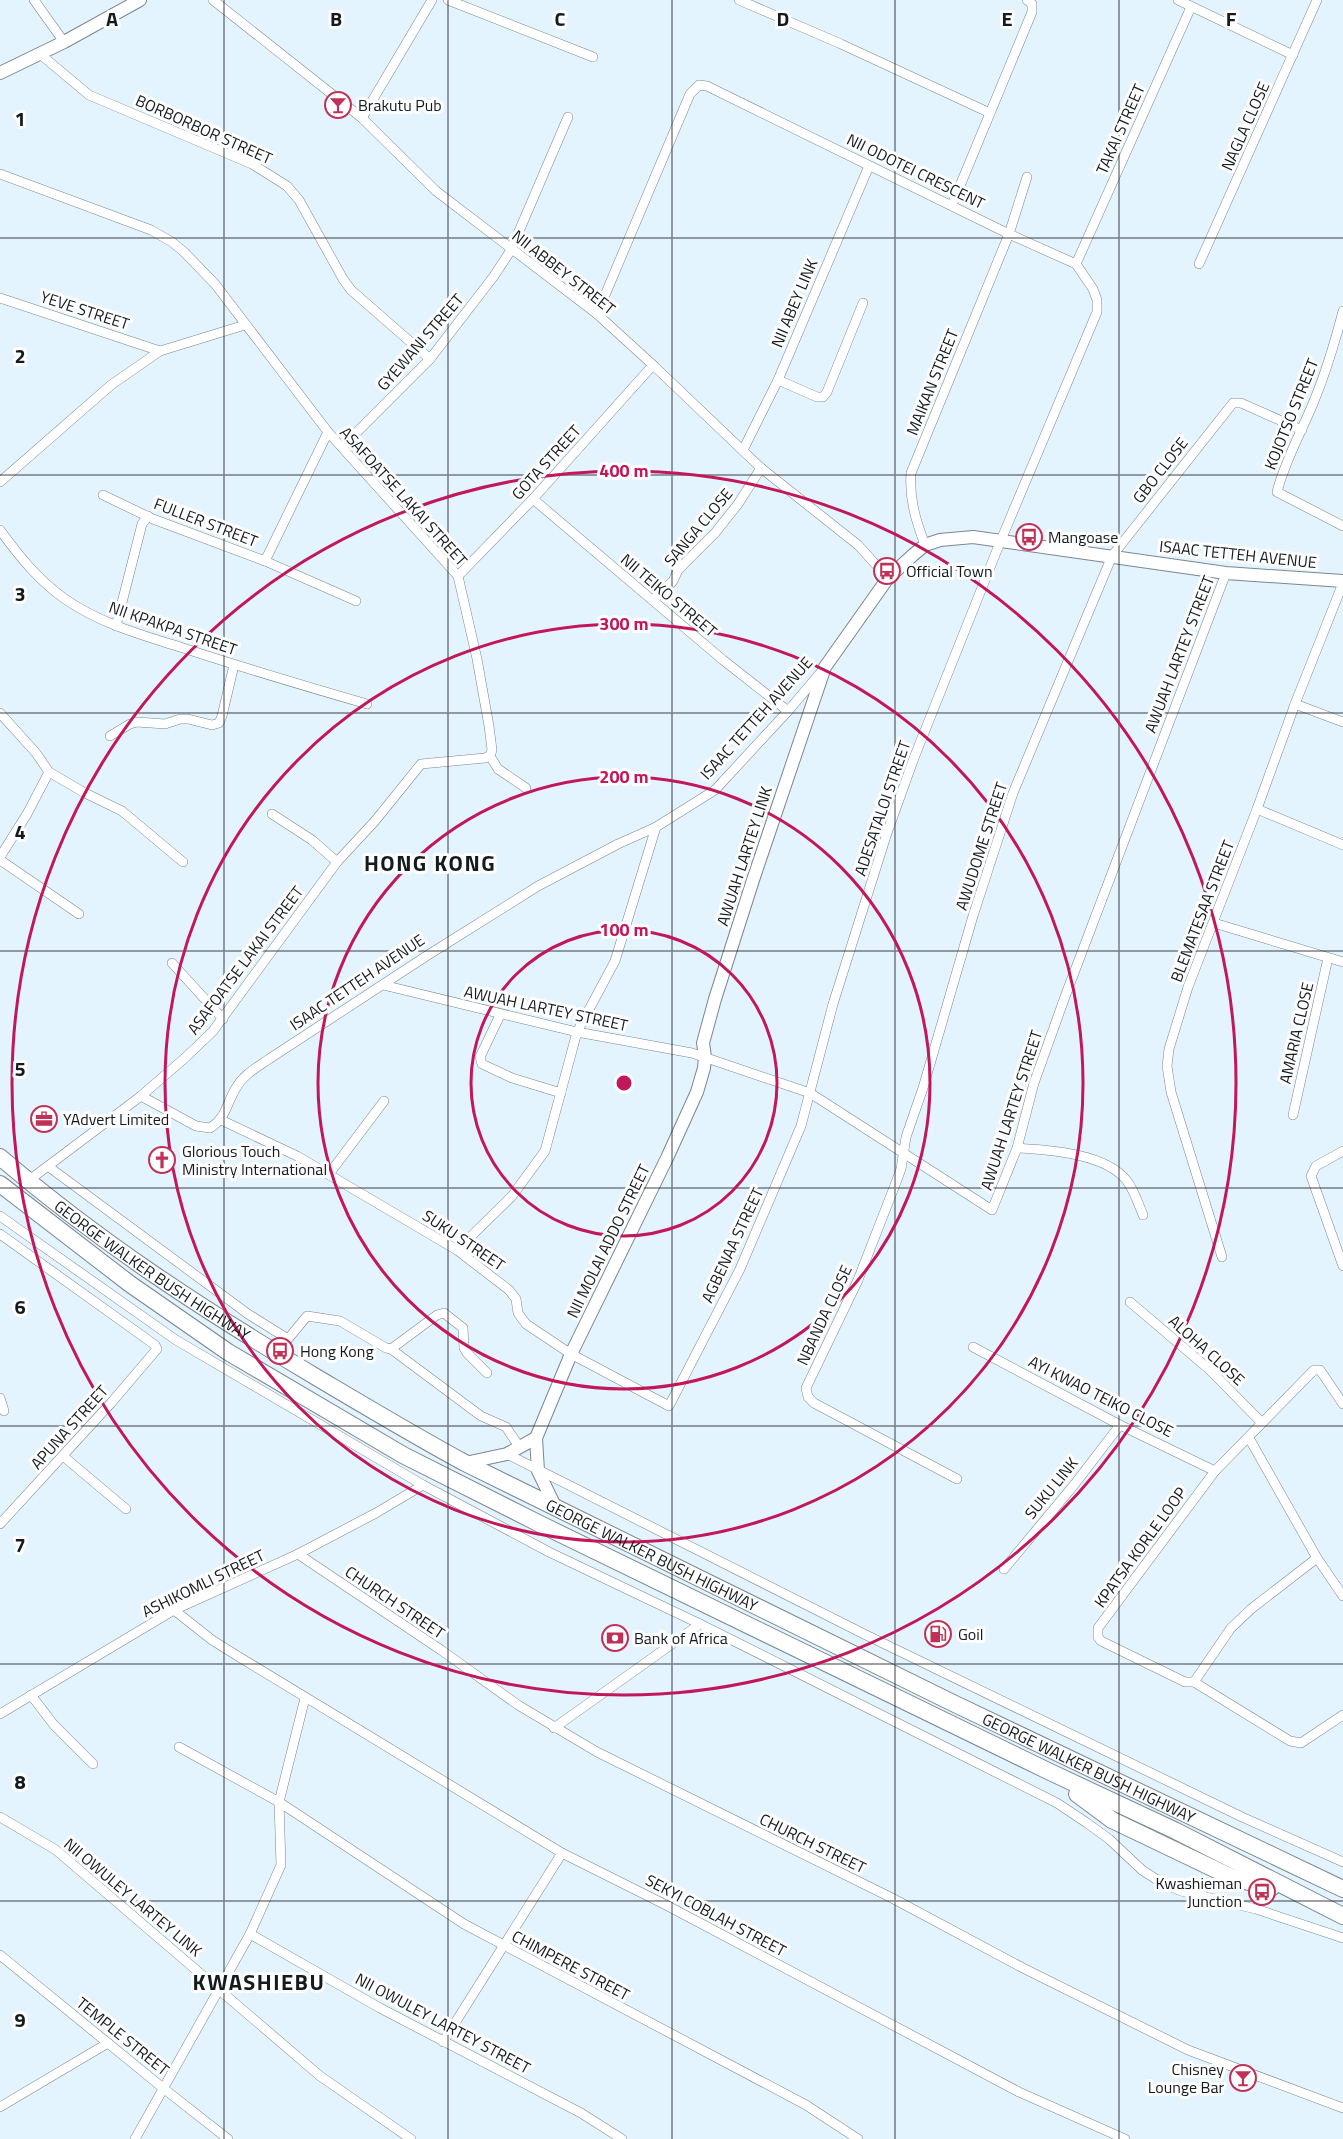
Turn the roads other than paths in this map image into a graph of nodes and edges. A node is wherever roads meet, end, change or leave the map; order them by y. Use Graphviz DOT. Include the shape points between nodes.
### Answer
graph roads {
  1 [pos="34,0"];
  2 [pos="140,0"];
  3 [pos="213,0"];
  4 [pos="432,0"];
  5 [pos="448,0"];
  6 [pos="739,0"];
  7 [pos="1027,0"];
  8 [pos="1178,0"];
  9 [pos="1317,0"];
  10 [pos="1191,7"];
  11 [pos="64,42"];
  12 [pos="40,54"];
  13 [pos="1293,55"];
  14 [pos="593,57"];
  15 [pos="0,73"];
  16 [pos="990,113"];
  17 [pos="568,117"];
  18 [pos="362,118"];
  19 [pos="869,166"];
  20 [pos="0,174"];
  21 [pos="1027,177"];
  22 [pos="952,205"];
  23 [pos="1009,234"];
  24 [pos="511,250"];
  25 [pos="1076,264"];
  26 [pos="1199,264"];
  27 [pos="0,298"];
  28 [pos="863,303"];
  29 [pos="1343,311"];
  30 [pos="597,314"];
  31 [pos="245,325"];
  32 [pos="160,351"];
  33 [pos="430,359"];
  34 [pos="653,365"];
  35 [pos="778,380"];
  36 [pos="1302,430"];
  37 [pos="328,432"];
  38 [pos="342,447"];
  39 [pos="743,450"];
  40 [pos="761,468"];
  41 [pos="0,482"];
  42 [pos="103,495"];
  43 [pos="533,499"];
  44 [pos="146,518"];
  45 [pos="1343,526"];
  46 [pos="0,530"];
  47 [pos="1001,540"];
  48 [pos="925,545"];
  49 [pos="1112,556"];
  50 [pos="266,561"];
  51 [pos="1226,573"];
  52 [pos="458,576"];
  53 [pos="888,578"];
  54 [pos="1343,582"];
  55 [pos="653,600"];
  56 [pos="356,601"];
  57 [pos="116,626"];
  58 [pos="234,665"];
  59 [pos="825,667"];
  60 [pos="367,704"];
  61 [pos="1295,704"];
  62 [pos="788,711"];
  63 [pos="0,713"];
  64 [pos="1343,722"];
  65 [pos="110,736"];
  66 [pos="490,756"];
  67 [pos="50,772"];
  68 [pos="526,788"];
  69 [pos="1257,809"];
  70 [pos="272,814"];
  71 [pos="656,827"];
  72 [pos="1343,845"];
  73 [pos="0,858"];
  74 [pos="183,862"];
  75 [pos="337,862"];
  76 [pos="80,914"];
  77 [pos="1214,923"];
  78 [pos="1328,958"];
  79 [pos="1343,962"];
  80 [pos="172,963"];
  81 [pos="383,985"];
  82 [pos="500,1015"];
  83 [pos="223,1019"];
  84 [pos="577,1032"];
  85 [pos="705,1057"];
  86 [pos="561,1093"];
  87 [pos="810,1093"];
  88 [pos="141,1096"];
  89 [pos="384,1101"];
  90 [pos="1293,1115"];
  91 [pos="221,1120"];
  92 [pos="1017,1148"];
  93 [pos="1343,1151"];
  94 [pos="903,1154"];
  95 [pos="0,1157"];
  96 [pos="49,1167"];
  97 [pos="329,1174"];
  98 [pos="28,1181"];
  99 [pos="0,1184"];
  100 [pos="0,1197"];
  101 [pos="30,1208"];
  102 [pos="1143,1215"];
  103 [pos="0,1216"];
  104 [pos="0,1234"];
  105 [pos="457,1251"];
  106 [pos="1222,1257"];
  107 [pos="1343,1266"];
  108 [pos="1130,1302"];
  109 [pos="974,1347"];
  110 [pos="391,1348"];
  111 [pos="571,1354"];
  112 [pos="488,1373"];
  113 [pos="0,1398"];
  114 [pos="1343,1404"];
  115 [pos="669,1406"];
  116 [pos="4,1411"];
  117 [pos="1262,1423"];
  118 [pos="1120,1425"];
  119 [pos="1249,1437"];
  120 [pos="536,1438"];
  121 [pos="520,1448"];
  122 [pos="507,1454"];
  123 [pos="63,1456"];
  124 [pos="465,1463"];
  125 [pos="538,1471"];
  126 [pos="1215,1471"];
  127 [pos="957,1479"];
  128 [pos="423,1485"];
  129 [pos="555,1506"];
  130 [pos="126,1509"];
  131 [pos="0,1524"];
  132 [pos="297,1554"];
  133 [pos="1317,1558"];
  134 [pos="1004,1569"];
  135 [pos="1343,1596"];
  136 [pos="174,1610"];
  137 [pos="700,1624"];
  138 [pos="1194,1682"];
  139 [pos="31,1695"];
  140 [pos="305,1698"];
  141 [pos="0,1714"];
  142 [pos="1343,1714"];
  143 [pos="554,1728"];
  144 [pos="179,1747"];
  145 [pos="93,1764"];
  146 [pos="279,1802"];
  147 [pos="0,1817"];
  148 [pos="562,1853"];
  149 [pos="1343,1862"];
  150 [pos="1343,1889"];
  151 [pos="1343,1916"];
  152 [pos="250,1934"];
  153 [pos="1343,1938"];
  154 [pos="503,1946"];
  155 [pos="0,1955"];
  156 [pos="218,1989"];
  157 [pos="442,2042"];
  158 [pos="108,2043"];
  159 [pos="163,2088"];
  160 [pos="2,2103"];
  161 [pos="1343,2108"];
  162 [pos="135,2139"];
  163 [pos="228,2139"];
  164 [pos="411,2139"];
  165 [pos="621,2139"];
  166 [pos="858,2139"];
  167 [pos="1125,2139"];
  1 -- 11 [label="street"];
  2 -- 11 [label="street"];
  3 -- 18 [label="street, NII ABBEY STREET"];
  4 -- 18 [label="street"];
  5 -- 14 [label="street"];
  6 -- 16 [label="street"];
  7 -- 16 [label="street" via="1032,3 1032,12"];
  8 -- 10 [label="street"];
  9 -- 13 [label="street, NAGLA CLOSE"];
  10 -- 13 [label="street"];
  10 -- 25 [label="street, TAKAI STREET"];
  11 -- 12 [label="street"];
  12 -- 15 [label="street"];
  12 -- 33 [label="street, BORBORBOR STREET" via="88,95 252,164 287,186 351,290"];
  13 -- 26 [label="street, NAGLA CLOSE"];
  16 -- 22 [label="street"];
  17 -- 24 [label="street, GYEWANI STREET"];
  18 -- 24 [label="street, NII ABBEY STREET" via="436,191"];
  19 -- 22 [label="street, NII ODOTEI CRESCENT"];
  19 -- 30 [label="street, NII ODOTEI CRESCENT" via="699,85 690,94"];
  19 -- 35 [label="street, NII ABEY LINK"];
  20 -- 31 [label="street, ASAFOATSE LAKAI STREET" via="151,230 172,242 216,284"];
  21 -- 23 [label="street, MAIKAN STREET"];
  22 -- 23 [label="street, NII ODOTEI CRESCENT"];
  23 -- 25 [label="street, NII ODOTEI CRESCENT"];
  23 -- 48 [label="street, MAIKAN STREET" via="911,473 912,506"];
  24 -- 30 [label="street, NII ABBEY STREET"];
  24 -- 33 [label="street, GYEWANI STREET"];
  25 -- 47 [label="street" via="1093,289 1097,312"];
  27 -- 32 [label="street, YEVE STREET"];
  28 -- 35 [label="street" via="823,397"];
  29 -- 36 [label="street, KOJOTSO STREET"];
  30 -- 34 [label="street, NII ABBEY STREET"];
  31 -- 32 [label="street"];
  31 -- 37 [label="street, ASAFOATSE LAKAI STREET"];
  32 -- 41 [label="street" via="111,385"];
  33 -- 38 [label="street, GYEWANI STREET"];
  34 -- 39 [label="street, NII ABBEY STREET"];
  34 -- 43 [label="street, GOTA STREET"];
  35 -- 39 [label="street, NII ABEY LINK"];
  36 -- 45 [label="street, KOJOTSO STREET" via="1278,492"];
  36 -- 49 [label="street, GBO CLOSE" via="1233,403"];
  37 -- 38 [label="street, ASAFOATSE LAKAI STREET"];
  37 -- 50 [label="street, FULLER STREET"];
  38 -- 52 [label="street, ASAFOATSE LAKAI STREET"];
  39 -- 40 [label="street, NII ABBEY STREET"];
  40 -- 53 [label="street, NII ABBEY STREET" via="858,545"];
  40 -- 55 [label="street, SANGA CLOSE" via="738,504"];
  42 -- 44 [label="street, FULLER STREET"];
  43 -- 52 [label="street, GOTA STREET"];
  43 -- 55 [label="street, NII TEIKO STREET"];
  44 -- 50 [label="street, FULLER STREET"];
  44 -- 57 [label="street"];
  46 -- 57 [label="street, NII KPAKPA STREET" via="44,583 91,615"];
  47 -- 48 [label="street, ISAAC TETTEH AVENUE" via="957,537"];
  47 -- 49 [label="street, ISAAC TETTEH AVENUE"];
  47 -- 87 [label="street, ADESATALOI STREET" via="887,833 832,1004"];
  48 -- 53 [label="street, ISAAC TETTEH AVENUE"];
  49 -- 51 [label="street, ISAAC TETTEH AVENUE"];
  49 -- 94 [label="street, AWUDOME STREET" via="1013,793"];
  50 -- 56 [label="street"];
  51 -- 54 [label="street, ISAAC TETTEH AVENUE"];
  51 -- 92 [label="street, AWUAH LARTEY STREET" via="1062,1005 1034,1083"];
  52 -- 66 [label="street, ASAFOATSE LAKAI STREET" via="485,704"];
  53 -- 59 [label="street, ISAAC TETTEH AVENUE"];
  54 -- 61 [label="street, BLEMATESAA STREET"];
  55 -- 62 [label="street, NII TEIKO STREET"];
  57 -- 58 [label="street, NII KPAKPA STREET"];
  58 -- 60 [label="street, NII KPAKPA STREET"];
  58 -- 65 [label="street" via="219,723 180,718 165,724 137,722"];
  59 -- 62 [label="street, ISAAC TETTEH AVENUE"];
  59 -- 85 [label="street, AWUAH LARTEY LINK" via="718,989 703,1043"];
  61 -- 64 [label="street"];
  61 -- 69 [label="street, BLEMATESAA STREET"];
  62 -- 71 [label="street, ISAAC TETTEH AVENUE" via="715,790"];
  63 -- 67 [label="street"];
  66 -- 68 [label="street" via="498,769"];
  66 -- 75 [label="street, ASAFOATSE LAKAI STREET" via="421,764"];
  67 -- 73 [label="street"];
  67 -- 74 [label="street" via="122,811"];
  69 -- 72 [label="street"];
  69 -- 77 [label="street, BLEMATESAA STREET"];
  70 -- 75 [label="street"];
  71 -- 81 [label="street, ISAAC TETTEH AVENUE" via="538,886"];
  71 -- 84 [label="street" via="615,961"];
  73 -- 76 [label="street"];
  75 -- 83 [label="street, ASAFOATSE LAKAI STREET"];
  77 -- 78 [label="street"];
  77 -- 106 [label="street, BLEMATESAA STREET" via="1188,987 1167,1066 1171,1092"];
  78 -- 79 [label="street"];
  78 -- 90 [label="street, AMARIA CLOSE"];
  80 -- 83 [label="street"];
  81 -- 82 [label="street, AWUAH LARTEY STREET"];
  81 -- 91 [label="street, ISAAC TETTEH AVENUE" via="247,1074 236,1087"];
  82 -- 84 [label="street, AWUAH LARTEY STREET"];
  82 -- 86 [label="street" via="480,1057 482,1064"];
  83 -- 88 [label="street, ASAFOATSE LAKAI STREET"];
  84 -- 85 [label="street, AWUAH LARTEY STREET"];
  84 -- 86 [label="street"];
  85 -- 87 [label="street, AWUAH LARTEY STREET"];
  85 -- 111 [label="street, NII MOLAI ADDO STREET" via="697,1092 672,1149"];
  86 -- 105 [label="street" via="545,1151 528,1177"];
  87 -- 94 [label="street, AWUAH LARTEY STREET"];
  87 -- 115 [label="street, AGBENAA STREET" via="801,1126 740,1269"];
  88 -- 91 [label="street" via="196,1126 210,1128"];
  88 -- 96 [label="street, ASAFOATSE LAKAI STREET"];
  89 -- 97 [label="street"];
  91 -- 97 [label="street, SUKU STREET"];
  92 -- 94 [label="street, AWUAH LARTEY STREET" via="992,1210"];
  92 -- 102 [label="street" via="1059,1151 1118,1171"];
  93 -- 107 [label="street" via="1316,1166 1311,1176"];
  94 -- 127 [label="street, NBANDA CLOSE" via="896,1185 858,1280 806,1388 814,1403"];
  95 -- 98 [label="highway, GEORGE WALKER BUSH HIGHWAY"];
  96 -- 98 [label="street, ASAFOATSE LAKAI STREET"];
  96 -- 110 [label="street" via="248,1314 288,1339 307,1316 340,1321"];
  97 -- 105 [label="street, SUKU STREET"];
  98 -- 124 [label="highway, GEORGE WALKER BUSH HIGHWAY" via="145,1270 238,1331"];
  99 -- 101 [label="highway, GEORGE WALKER BUSH HIGHWAY"];
  100 -- 101 [label="highway"];
  101 -- 151 [label="highway, GEORGE WALKER BUSH HIGHWAY" via="228,1352 403,1455 1048,1772 1112,1820 1231,1877 1305,1898"];
  103 -- 128 [label="street" via="176,1340"];
  104 -- 123 [label="street, APUNA STREET" via="157,1350"];
  105 -- 111 [label="street, SUKU STREET" via="509,1290 526,1324"];
  108 -- 117 [label="street, ALOHA CLOSE" via="1210,1370"];
  109 -- 118 [label="street, AYI KWAO TEIKO CLOSE"];
  110 -- 112 [label="street" via="444,1313 463,1328 464,1348"];
  110 -- 121 [label="street" via="481,1416 506,1427"];
  111 -- 115 [label="street, SUKU STREET"];
  111 -- 120 [label="street, NII MOLAI ADDO STREET"];
  113 -- 116 [label="street"];
  114 -- 117 [label="street, KPATSA KORLE LOOP" via="1317,1369"];
  117 -- 119 [label="street, KPATSA KORLE LOOP"];
  118 -- 126 [label="street, AYI KWAO TEIKO CLOSE"];
  118 -- 134 [label="street, SUKU LINK"];
  119 -- 126 [label="street, KPATSA KORLE LOOP"];
  119 -- 133 [label="street"];
  120 -- 121 [label="street"];
  120 -- 125 [label="street, NII MOLAI ADDO STREET"];
  121 -- 122 [label="street"];
  122 -- 124 [label="street"];
  122 -- 125 [label="street"];
  123 -- 130 [label="street"];
  123 -- 131 [label="street, APUNA STREET"];
  124 -- 129 [label="highway, GEORGE WALKER BUSH HIGHWAY"];
  125 -- 129 [label="street, NII MOLAI ADDO STREET"];
  125 -- 149 [label="street" via="866,1635"];
  126 -- 138 [label="street, KPATSA KORLE LOOP" via="1097,1633 1101,1641 1185,1682"];
  128 -- 132 [label="street, ASHIKOMLI STREET"];
  128 -- 137 [label="street" via="549,1552"];
  129 -- 150 [label="highway, GEORGE WALKER BUSH HIGHWAY" via="945,1699"];
  132 -- 136 [label="street, ASHIKOMLI STREET"];
  132 -- 143 [label="street, CHURCH STREET"];
  133 -- 135 [label="street"];
  133 -- 138 [label="street" via="1231,1628"];
  136 -- 139 [label="street, ASHIKOMLI STREET"];
  136 -- 140 [label="street, SEKYI COBLAH STREET" via="212,1640"];
  137 -- 143 [label="street"];
  137 -- 153 [label="street" via="1057,1803 1162,1882"];
  138 -- 142 [label="street, KPATSA KORLE LOOP" via="1290,1741 1301,1743"];
  139 -- 141 [label="street, ASHIKOMLI STREET"];
  139 -- 145 [label="street"];
  140 -- 146 [label="street"];
  140 -- 148 [label="street, SEKYI COBLAH STREET"];
  143 -- 161 [label="street, CHURCH STREET" via="1188,2050"];
  144 -- 146 [label="street, CHIMPERE STREET"];
  146 -- 152 [label="street" via="280,1865"];
  146 -- 154 [label="street, CHIMPERE STREET"];
  147 -- 156 [label="street, NII OWULEY LARTEY LINK" via="56,1850"];
  148 -- 154 [label="street"];
  148 -- 167 [label="street, SEKYI COBLAH STREET" via="1019,2092"];
  152 -- 156 [label="street"];
  152 -- 157 [label="street, NII OWULEY LARTEY STREET"];
  154 -- 157 [label="street"];
  154 -- 166 [label="street, CHIMPERE STREET" via="806,2106"];
  155 -- 158 [label="street, TEMPLE STREET"];
  156 -- 159 [label="street"];
  156 -- 164 [label="street, NII OWULEY LARTEY LINK" via="320,2076"];
  157 -- 165 [label="street, NII OWULEY LARTEY STREET" via="581,2113"];
  158 -- 159 [label="street, TEMPLE STREET"];
  158 -- 160 [label="street"];
  159 -- 162 [label="street"];
  159 -- 163 [label="street, TEMPLE STREET"];
}
